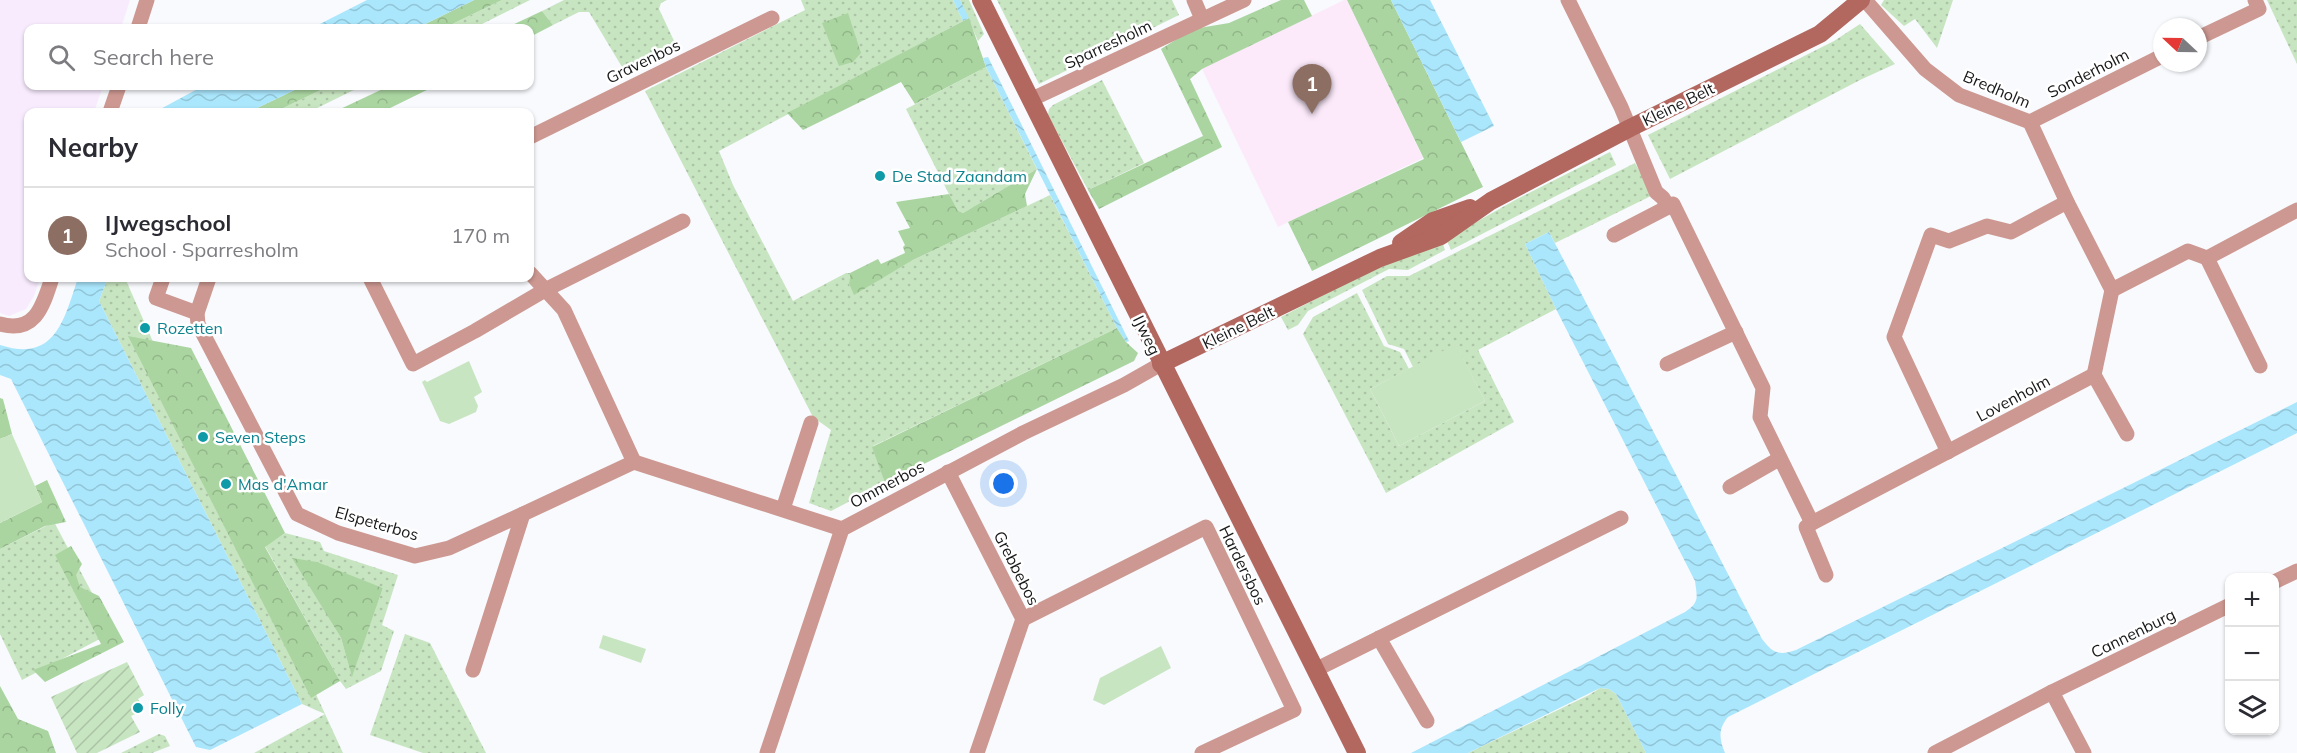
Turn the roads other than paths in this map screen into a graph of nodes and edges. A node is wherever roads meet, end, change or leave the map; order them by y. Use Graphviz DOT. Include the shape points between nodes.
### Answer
graph roads {
  1 [pos="147,0"];
  2 [pos="981,0"];
  3 [pos="1194,0"];
  4 [pos="1244,0"];
  5 [pos="1568,0"];
  6 [pos="1863,0"];
  7 [pos="2255,0"];
  8 [pos="1225,4"];
  9 [pos="772,18"];
  10 [pos="1202,20"];
  11 [pos="139,24"];
  12 [pos="2207,34"];
  13 [pos="2153,60"];
  14 [pos="117,90"];
  15 [pos="1030,100"];
  16 [pos="111,108"];
  17 [pos="2030,122"];
  18 [pos="1630,129"];
  19 [pos="534,135"];
  20 [pos="2067,202"];
  21 [pos="1668,207"];
  22 [pos="2297,210"];
  23 [pos="683,221"];
  24 [pos="1614,235"];
  25 [pos="2207,258"];
  26 [pos="534,278"];
  27 [pos="51,282"];
  28 [pos="162,282"];
  29 [pos="208,282"];
  30 [pos="372,282"];
  31 [pos="544,290"];
  32 [pos="2112,290"];
  33 [pos="197,313"];
  34 [pos="0,324"];
  35 [pos="1736,332"];
  36 [pos="1161,364"];
  37 [pos="1667,364"];
  38 [pos="2260,366"];
  39 [pos="2094,375"];
  40 [pos="811,423"];
  41 [pos="2127,434"];
  42 [pos="1948,453"];
  43 [pos="1779,459"];
  44 [pos="634,462"];
  45 [pos="948,472"];
  46 [pos="1730,487"];
  47 [pos="783,509"];
  48 [pos="523,514"];
  49 [pos="1622,518"];
  50 [pos="1812,523"];
  51 [pos="842,528"];
  52 [pos="2297,571"];
  53 [pos="1826,575"];
  54 [pos="2279,580"];
  55 [pos="2225,607"];
  56 [pos="1023,619"];
  57 [pos="1379,638"];
  58 [pos="473,670"];
  59 [pos="1315,670"];
  60 [pos="2052,692"];
  61 [pos="1427,722"];
  62 [pos="1951,748"];
  63 [pos="767,753"];
  64 [pos="977,753"];
  65 [pos="1202,753"];
  66 [pos="1357,753"];
  67 [pos="1935,753"];
  68 [pos="2084,753"];
  1 -- 11 [label="street"];
  2 -- 15 [label="street, IJweg"];
  3 -- 10 [label="street"];
  4 -- 8 [label="street, Sparresholm"];
  5 -- 18 [label="street"];
  6 -- 17 [label="street, Bredholm" via="1925,69 1959,95"];
  6 -- 18 [label="street, Kleine Belt" via="1820,34"];
  7 -- 12 [label="street" via="2259,9"];
  8 -- 10 [label="street, Sparresholm"];
  9 -- 19 [label="street, Gravenbos"];
  10 -- 15 [label="street, Sparresholm"];
  13 -- 17 [label="street, Sonderholm"];
  14 -- 16 [label="street"];
  15 -- 36 [label="street, IJweg"];
  17 -- 20 [label="street, Bredholm"];
  18 -- 21 [label="street" via="1656,192"];
  18 -- 36 [label="street, Kleine Belt" via="1491,201 1433,221 1380,258"];
  20 -- 32 [label="street, Bredholm"];
  20 -- 42 [label="street" via="2011,232 1987,226 1950,241 1931,235 1894,337"];
  21 -- 24 [label="street"];
  21 -- 35 [label="street" via="1673,204"];
  22 -- 25 [label="street"];
  23 -- 31 [label="street"];
  25 -- 32 [label="street" via="2188,251"];
  25 -- 38 [label="street"];
  26 -- 31 [label="street"];
  27 -- 34 [label="street" via="39,313 31,321 19,327"];
  28 -- 33 [label="street" via="156,298"];
  29 -- 33 [label="street"];
  30 -- 31 [label="street" via="413,364"];
  31 -- 44 [label="street" via="564,310"];
  32 -- 39 [label="street"];
  33 -- 48 [label="street, Elspeterbos" via="198,324 297,514 338,533 415,556 449,548"];
  35 -- 37 [label="street"];
  35 -- 43 [label="street" via="1763,388 1760,417"];
  36 -- 45 [label="street, Ommerbos"];
  36 -- 59 [label="street, IJweg"];
  39 -- 41 [label="street"];
  39 -- 42 [label="street, Lovenholm"];
  40 -- 47 [label="street"];
  42 -- 50 [label="street, Lovenholm"];
  43 -- 46 [label="street"];
  43 -- 50 [label="street"];
  44 -- 47 [label="street"];
  44 -- 48 [label="street, Elspeterbos"];
  45 -- 51 [label="street, Ommerbos"];
  45 -- 56 [label="street, Grebbebos"];
  47 -- 51 [label="street"];
  48 -- 58 [label="street"];
  49 -- 57 [label="street"];
  50 -- 53 [label="street" via="1806,527"];
  51 -- 63 [label="street, Ommerbos"];
  52 -- 54 [label="street"];
  55 -- 60 [label="street, Cannenburg"];
  56 -- 64 [label="street, Grebbebos"];
  56 -- 65 [label="street, Hardersbos" via="1206,527 1294,710"];
  57 -- 59 [label="street"];
  57 -- 61 [label="street"];
  59 -- 66 [label="street, IJweg"];
  60 -- 62 [label="street, Cannenburg"];
  60 -- 68 [label="street"];
  62 -- 67 [label="street, Cannenburg"];
}
